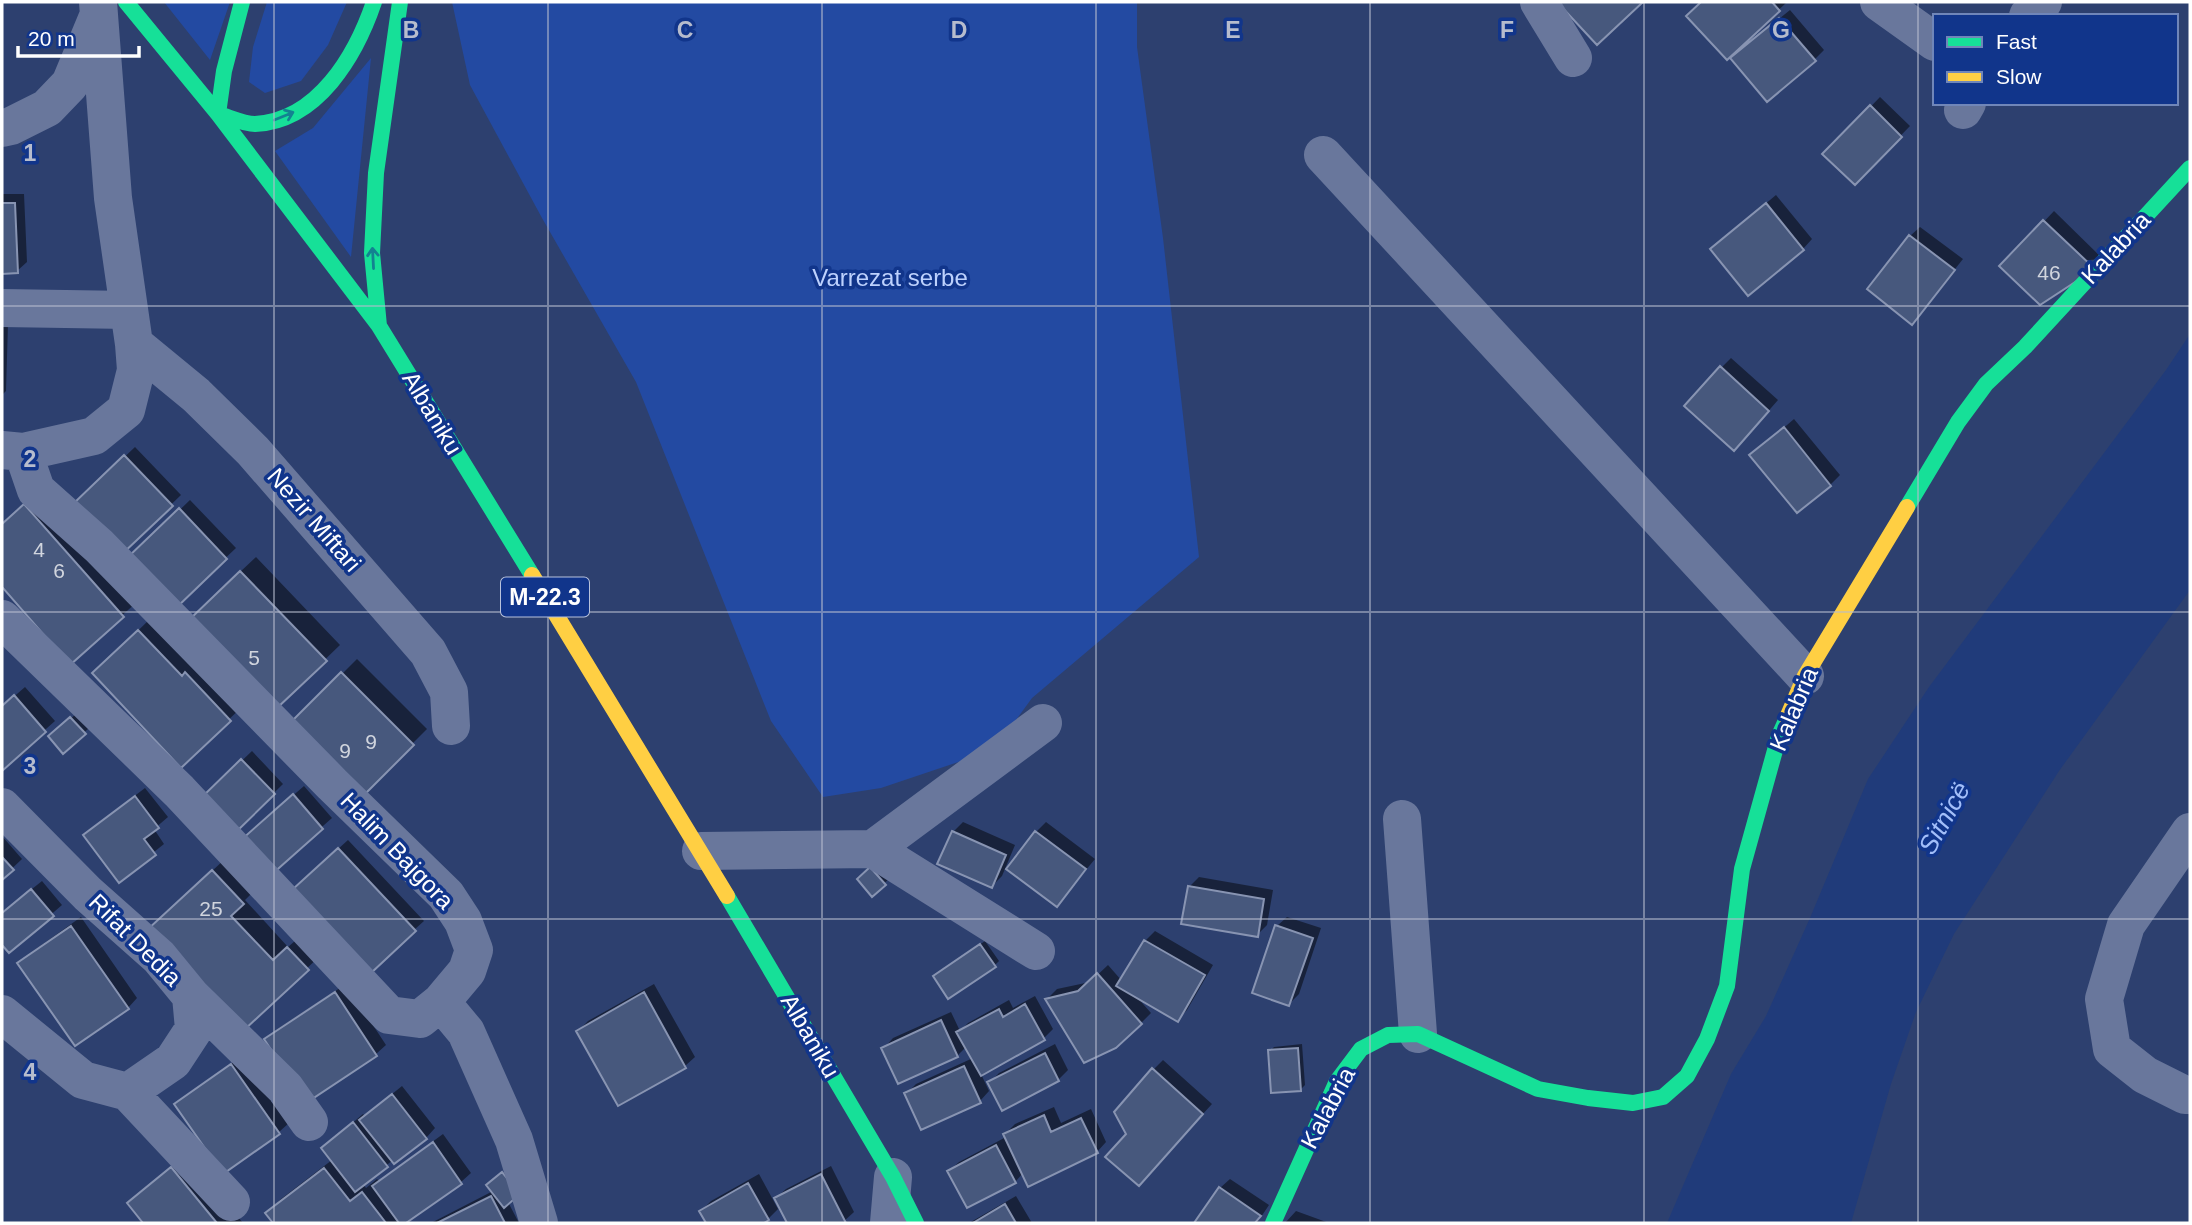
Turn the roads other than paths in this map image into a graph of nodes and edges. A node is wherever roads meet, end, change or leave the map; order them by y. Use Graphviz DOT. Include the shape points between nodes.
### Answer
graph roads {
  1 [pos="242,2"];
  2 [pos="374,2"];
  3 [pos="400,2"];
  4 [pos="1539,2"];
  5 [pos="1879,2"];
  6 [pos="2043,2"];
  7 [pos="108,6"];
  8 [pos="2030,14"];
  9 [pos="1933,40"];
  10 [pos="1573,58"];
  11 [pos="218,114"];
  12 [pos="2,128"];
  13 [pos="1323,155"];
  14 [pos="2190,168"];
  15 [pos="2,308"];
  16 [pos="379,326"];
  17 [pos="131,327"];
  18 [pos="12,451"];
  19 [pos="2,619"];
  20 [pos="1805,676"];
  21 [pos="1043,723"];
  22 [pos="451,726"];
  23 [pos="2,807"];
  24 [pos="1402,818"];
  25 [pos="2190,832"];
  26 [pos="873,849"];
  27 [pos="701,851"];
  28 [pos="1036,951"];
  29 [pos="467,971"];
  30 [pos="191,996"];
  31 [pos="441,1002"];
  32 [pos="2,1014"];
  33 [pos="466,1032"];
  34 [pos="1418,1034"];
  35 [pos="128,1092"];
  36 [pos="2190,1094"];
  37 [pos="309,1122"];
  38 [pos="893,1177"];
  39 [pos="231,1202"];
  40 [pos="539,1223"];
  41 [pos="889,1223"];
  42 [pos="916,1223"];
  43 [pos="1273,1223"];
  1 -- 11 [label="main road" via="220,86"];
  11 -- 2 [label="main road, one-way" via="253,124 279,119 312,103 339,72 363,32"];
  16 -- 3 [label="main road, one-way" via="372,253 376,173"];
  4 -- 10 [label="street"];
  5 -- 9 [label="street"];
  6 -- 8 [label="street"];
  7 -- 11 [label="main road, Albaniku / M-22.3"];
  7 -- 12 [label="street" via="70,84 47,108"];
  7 -- 17 [label="street" via="113,198"];
  11 -- 16 [label="main road, Albaniku / M-22.3"];
  13 -- 20 [label="street"];
  14 -- 20 [label="main road, Kalabria" via="1979,393"];
  15 -- 17 [label="street"];
  16 -- 27 [label="main road, Albaniku / M-22.3"];
  17 -- 18 [label="street" via="136,370 126,410 94,436"];
  17 -- 22 [label="street, Nezir Miftari" via="253,451 428,652 449,692"];
  18 -- 29 [label="street, Halim Bajgora" via="37,490 99,546 446,895 474,950"];
  19 -- 31 [label="street" via="179,791 389,1015 420,1019"];
  20 -- 34 [label="main road, Kalabria" via="1779,736 1742,869 1727,986 1687,1076 1663,1097 1633,1103 1588,1098 1538,1089"];
  21 -- 26 [label="street"];
  23 -- 30 [label="street, Rifat Dedia" via="159,957"];
  24 -- 34 [label="street"];
  25 -- 36 [label="street" via="2126,925 2104,999 2112,1049 2145,1075"];
  26 -- 27 [label="street"];
  26 -- 28 [label="street"];
  27 -- 38 [label="main road, Albaniku / M-22.3"];
  29 -- 31 [label="street"];
  29 -- 33 [label="street, Halim Bajgora"];
  30 -- 35 [label="street, Rifat Dedia" via="194,1029 173,1061"];
  30 -- 37 [label="street" via="285,1088"];
  31 -- 33 [label="street"];
  32 -- 35 [label="street" via="83,1080"];
  33 -- 40 [label="street" via="514,1140"];
  34 -- 43 [label="main road, Kalabria" via="1388,1035 1361,1049 1337,1081"];
  35 -- 39 [label="street"];
  38 -- 41 [label="street"];
  38 -- 42 [label="main road, Albaniku / M-22.3"];
}
